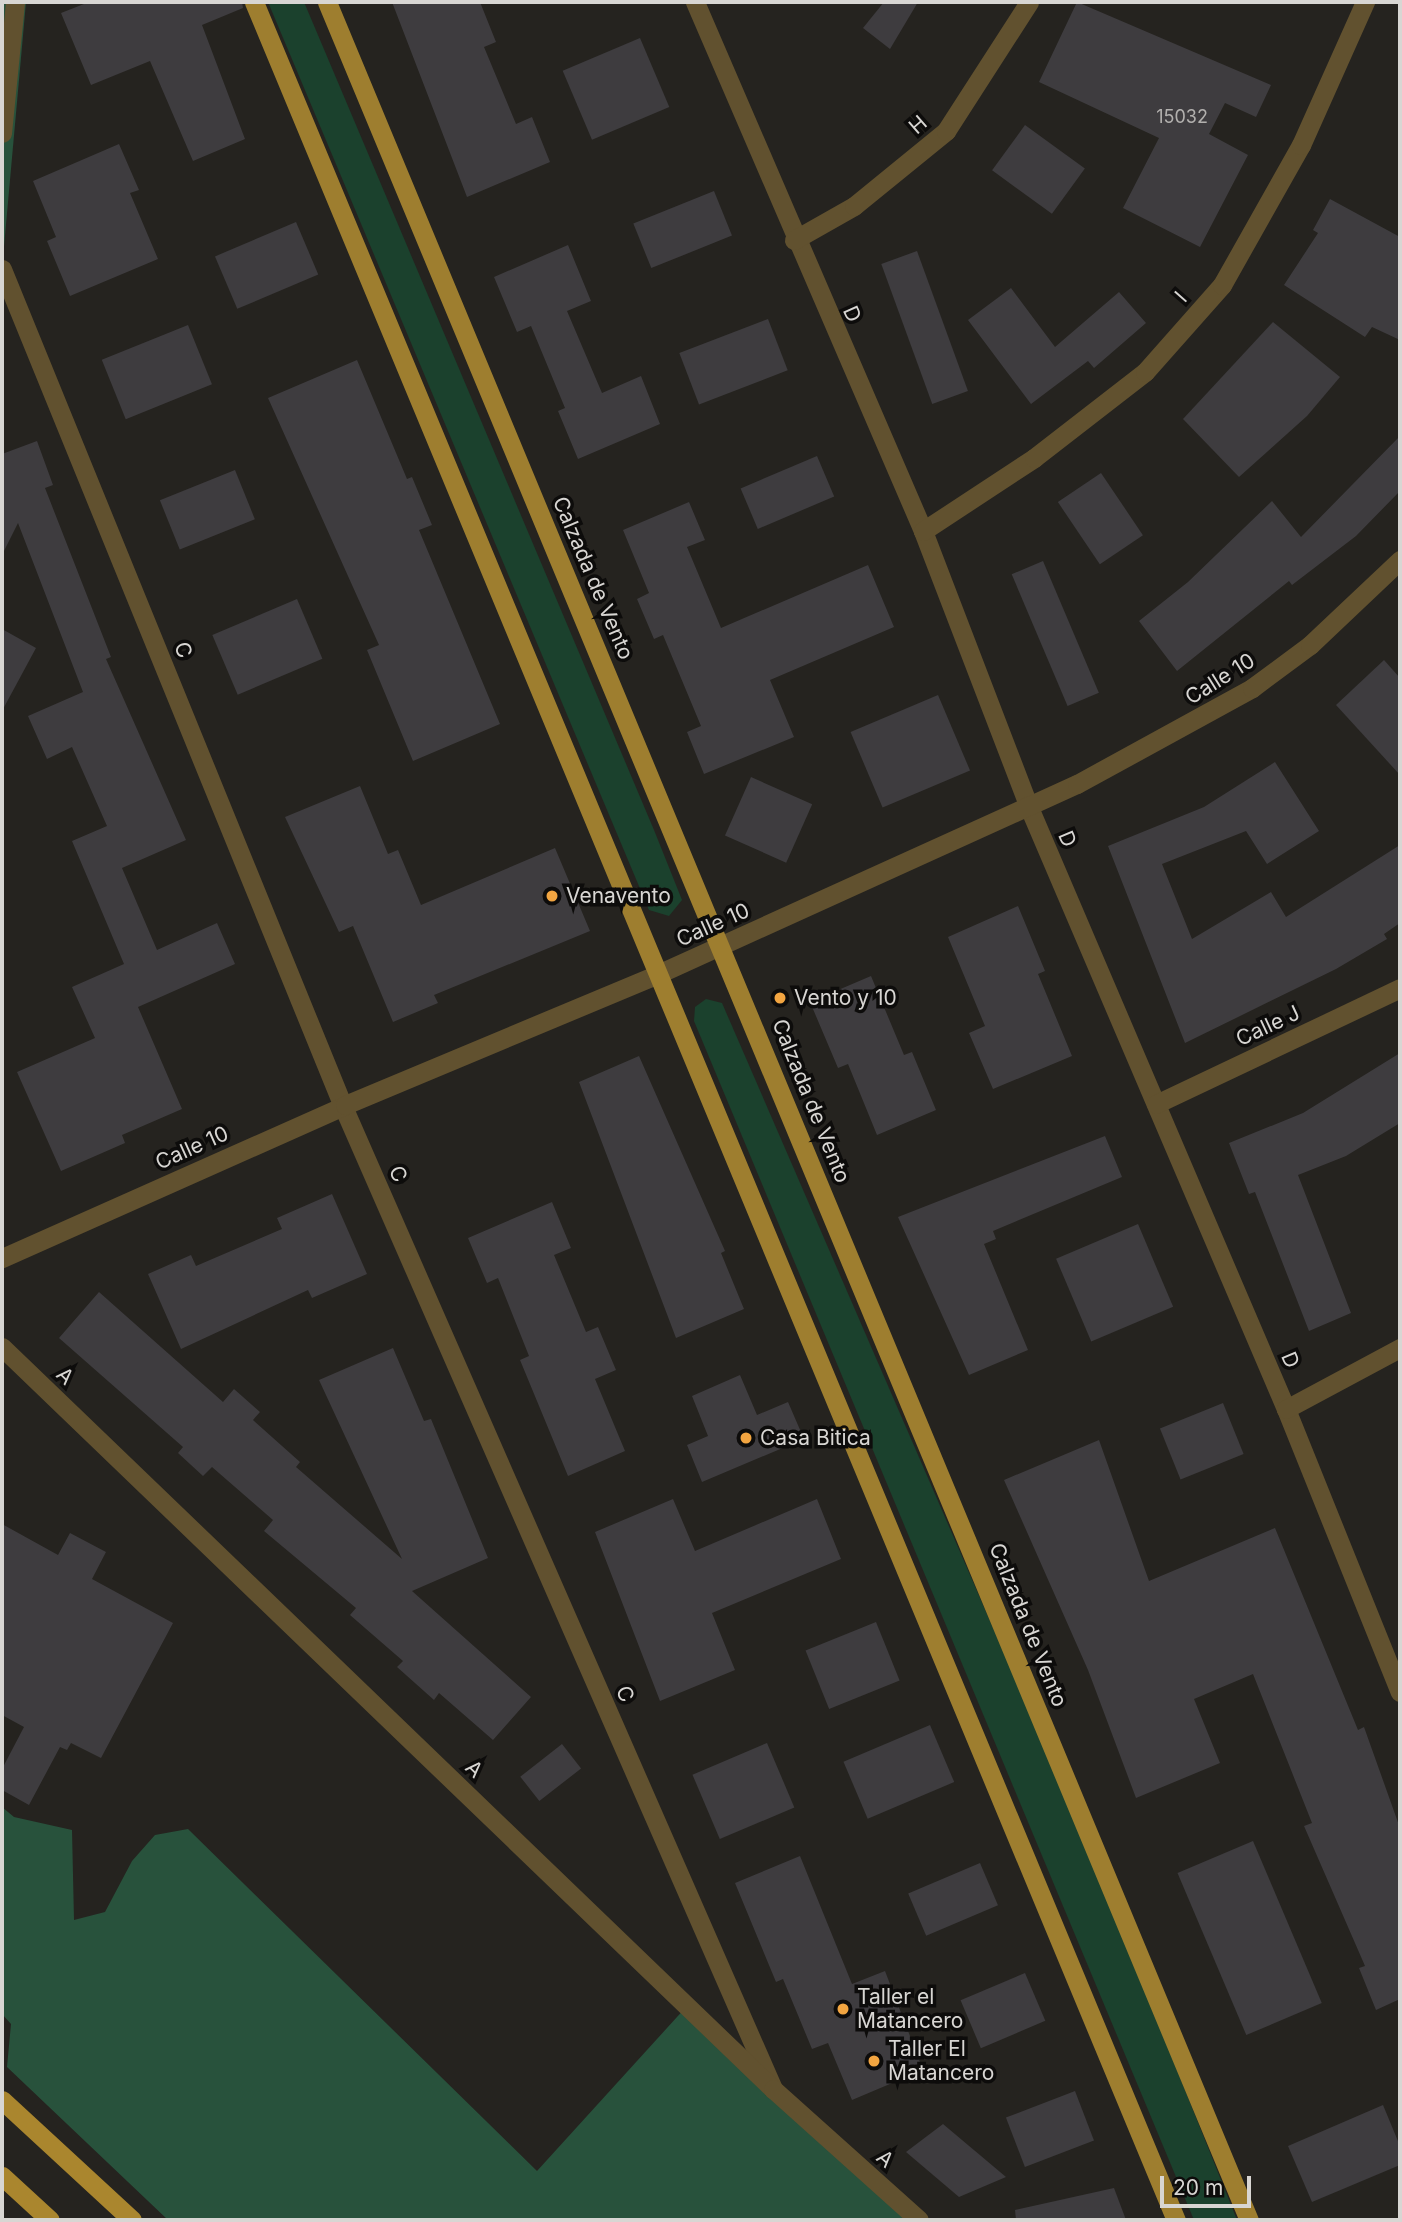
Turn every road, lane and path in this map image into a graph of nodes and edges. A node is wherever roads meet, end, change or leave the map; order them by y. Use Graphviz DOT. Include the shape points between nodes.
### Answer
graph roads {
  1 [pos="15,2"];
  2 [pos="254,2"];
  3 [pos="327,2"];
  4 [pos="695,2"];
  5 [pos="1029,2"];
  6 [pos="1364,2"];
  7 [pos="2,133"];
  8 [pos="794,240"];
  9 [pos="2,269"];
  10 [pos="923,531"];
  11 [pos="1400,559"];
  12 [pos="1028,805"];
  13 [pos="722,946"];
  14 [pos="658,974"];
  15 [pos="1400,988"];
  16 [pos="1156,1104"];
  17 [pos="345,1105"];
  18 [pos="2,1258"];
  19 [pos="2,1347"];
  20 [pos="1400,1348"];
  21 [pos="1286,1409"];
  22 [pos="1392,1654"];
  23 [pos="1400,1692"];
  24 [pos="773,2089"];
  25 [pos="2,2100"];
  26 [pos="2,2176"];
  27 [pos="50,2220"];
  28 [pos="132,2220"];
  29 [pos="919,2220"];
  30 [pos="1176,2220"];
  31 [pos="1249,2220"];
  1 -- 7 [label="street"];
  2 -- 14 [label="main road"];
  3 -- 13 [label="main road, Calzada de Vento"];
  4 -- 8 [label="street, D"];
  5 -- 8 [label="street, H" via="946,131 855,206"];
  6 -- 10 [label="street, I" via="1301,145 1222,285 1144,372 1034,458"];
  8 -- 10 [label="street, D"];
  9 -- 17 [label="street, C"];
  10 -- 12 [label="street, D"];
  11 -- 12 [label="street, Calle 10" via="1310,645 1252,688 1132,755"];
  12 -- 13 [label="street, Calle 10"];
  12 -- 16 [label="street, D"];
  13 -- 14 [label="street, Calle 10"];
  13 -- 31 [label="main road, Calzada de Vento"];
  14 -- 17 [label="street, Calle 10"];
  14 -- 30 [label="main road"];
  15 -- 16 [label="street, Calle J"];
  16 -- 21 [label="street, D"];
  17 -- 18 [label="street, Calle 10"];
  17 -- 24 [label="street, C"];
  19 -- 24 [label="street, A"];
  20 -- 21 [label="street"];
  21 -- 22 [label="street, D"];
  22 -- 23 [label="street, D"];
  24 -- 29 [label="street, A"];
  25 -- 28 [label="highway"];
  26 -- 27 [label="highway"];
}
